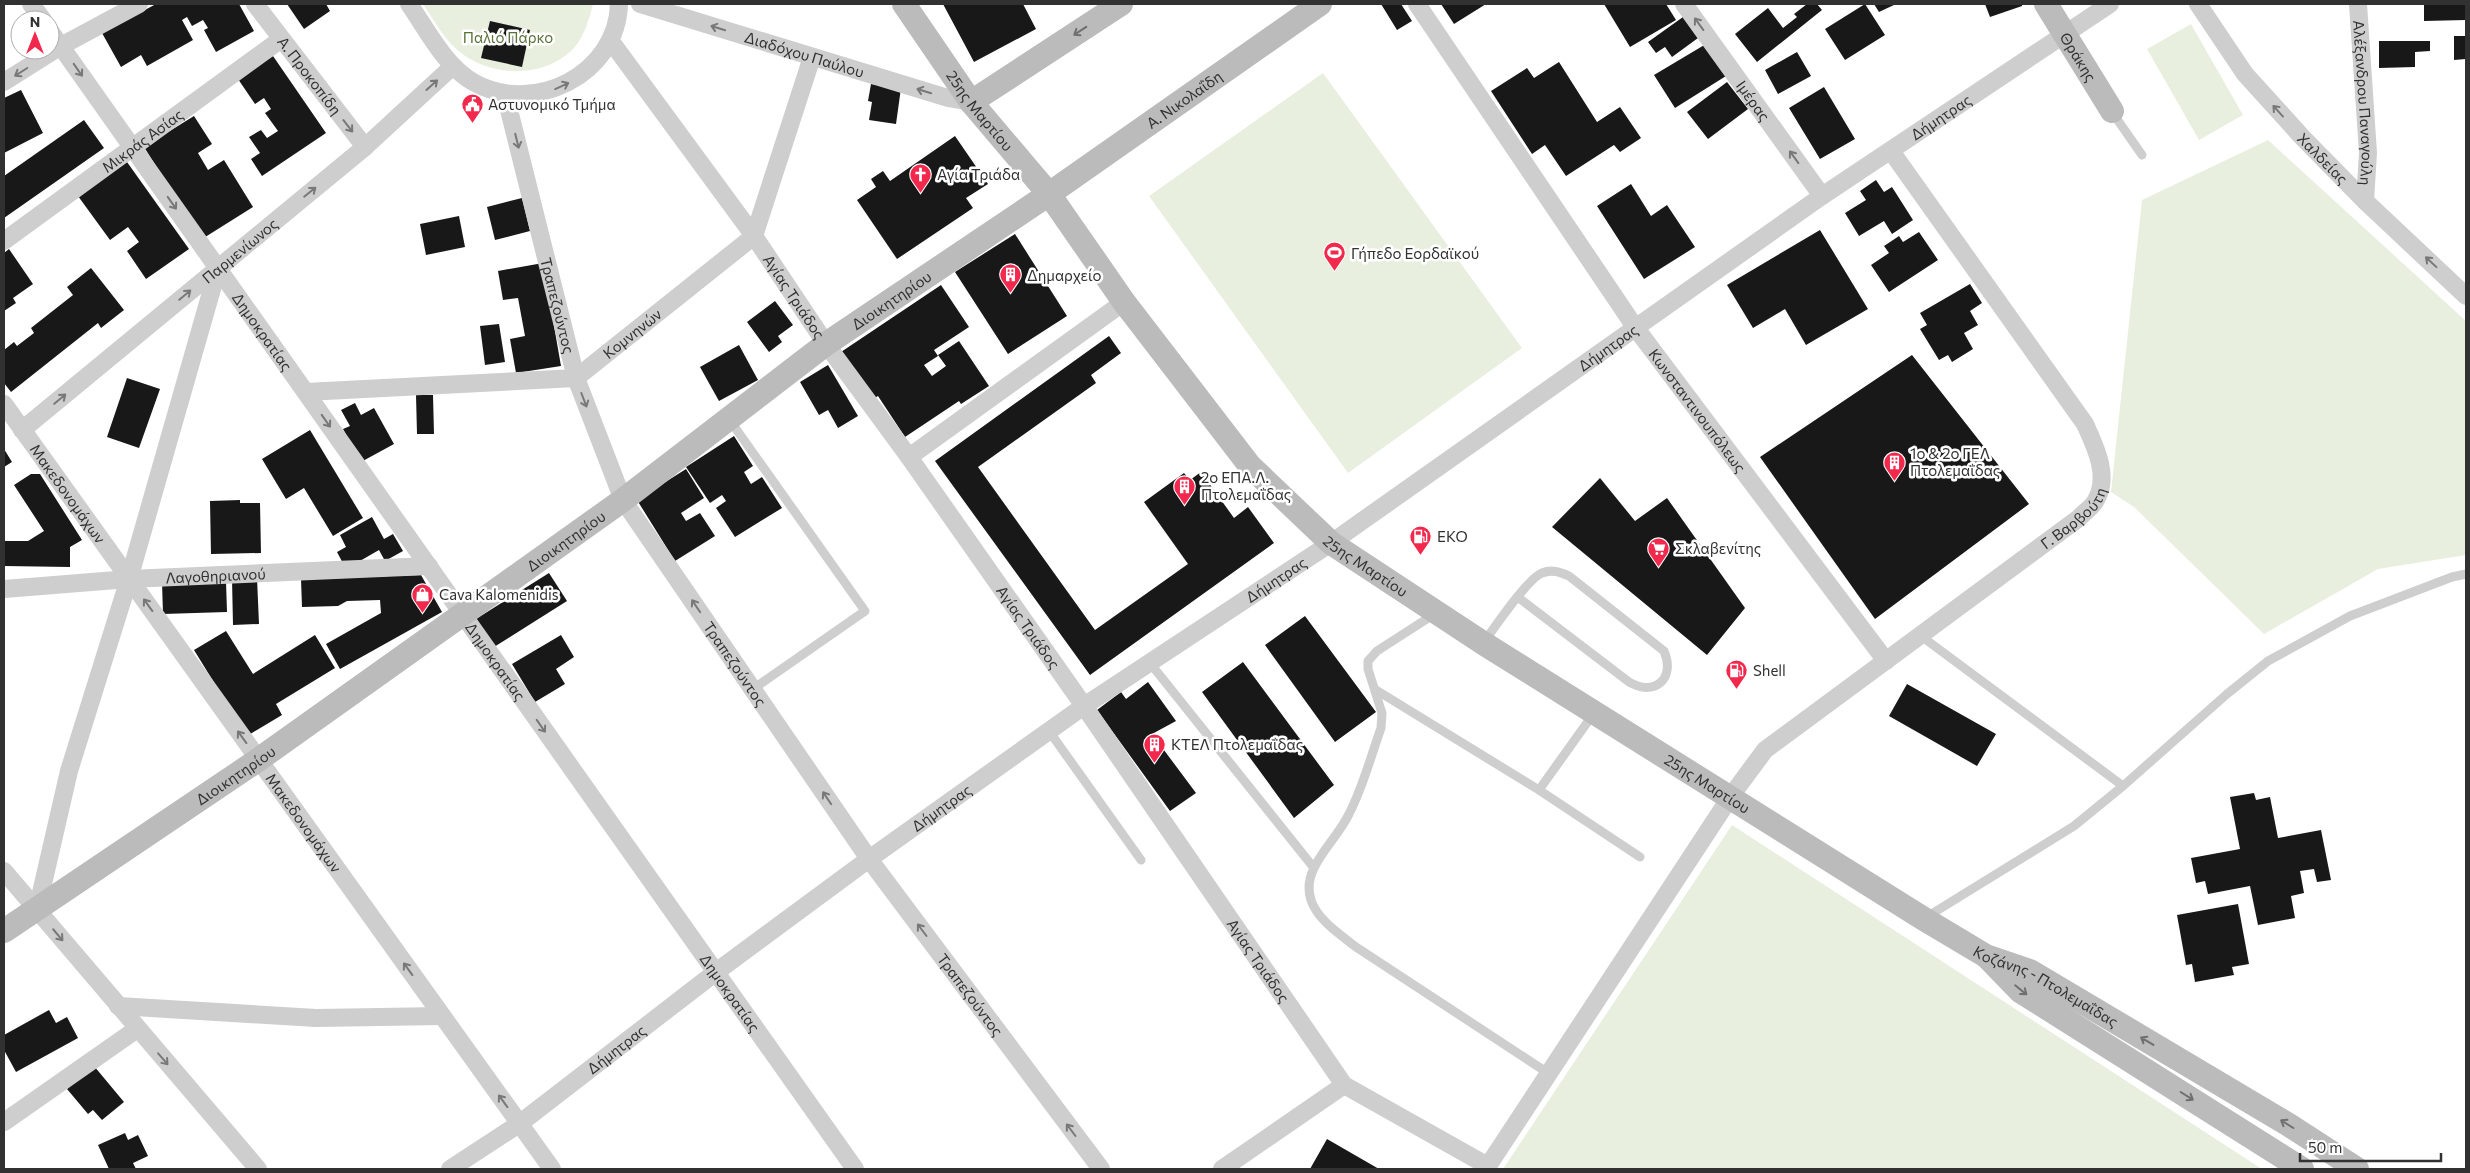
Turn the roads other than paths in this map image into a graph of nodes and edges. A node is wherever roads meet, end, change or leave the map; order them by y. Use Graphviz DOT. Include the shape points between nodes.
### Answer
graph roads {
  1 [pos="139,4"];
  2 [pos="255,4"];
  3 [pos="409,4"];
  4 [pos="619,4"];
  5 [pos="640,4"];
  6 [pos="904,4"];
  7 [pos="1121,4"];
  8 [pos="1320,4"];
  9 [pos="1417,4"];
  10 [pos="1684,4"];
  11 [pos="2046,4"];
  12 [pos="2110,4"];
  13 [pos="2198,4"];
  14 [pos="2358,4"];
  15 [pos="2066,36"];
  16 [pos="280,40"];
  17 [pos="610,40"];
  18 [pos="61,46"];
  19 [pos="812,56"];
  20 [pos="453,66"];
  21 [pos="4,82"];
  22 [pos="506,94"];
  23 [pos="971,102"];
  24 [pos="2112,111"];
  25 [pos="365,147"];
  26 [pos="133,148"];
  27 [pos="1891,151"];
  28 [pos="2142,155"];
  29 [pos="1049,194"];
  30 [pos="1822,196"];
  31 [pos="2365,201"];
  32 [pos="754,236"];
  33 [pos="4,242"];
  34 [pos="218,268"];
  35 [pos="2466,296"];
  36 [pos="1124,302"];
  37 [pos="1635,327"];
  38 [pos="826,344"];
  39 [pos="576,378"];
  40 [pos="306,392"];
  41 [pos="4,404"];
  42 [pos="729,419"];
  43 [pos="22,430"];
  44 [pos="909,457"];
  45 [pos="623,500"];
  46 [pos="1331,543"];
  47 [pos="429,566"];
  48 [pos="2466,574"];
  49 [pos="129,579"];
  50 [pos="4,589"];
  51 [pos="1518,598"];
  52 [pos="1437,613"];
  53 [pos="463,615"];
  54 [pos="1921,636"];
  55 [pos="1483,643"];
  56 [pos="1886,660"];
  57 [pos="1150,663"];
  58 [pos="752,689"];
  59 [pos="1376,690"];
  60 [pos="1084,706"];
  61 [pos="1594,712"];
  62 [pos="1049,731"];
  63 [pos="258,760"];
  64 [pos="2123,786"];
  65 [pos="1540,790"];
  66 [pos="1731,796"];
  67 [pos="1640,857"];
  68 [pos="869,859"];
  69 [pos="1141,860"];
  70 [pos="1314,868"];
  71 [pos="4,872"];
  72 [pos="36,910"];
  73 [pos="1924,919"];
  74 [pos="4,931"];
  75 [pos="1986,956"];
  76 [pos="716,972"];
  77 [pos="118,1006"];
  78 [pos="442,1016"];
  79 [pos="137,1029"];
  80 [pos="1548,1073"];
  81 [pos="1344,1085"];
  82 [pos="4,1122"];
  83 [pos="519,1124"];
  84 [pos="1487,1167"];
  85 [pos="258,1169"];
  86 [pos="450,1169"];
  87 [pos="552,1169"];
  88 [pos="856,1169"];
  89 [pos="1101,1169"];
  90 [pos="1222,1169"];
  91 [pos="2302,1169"];
  92 [pos="2357,1169"];
  1 -- 18 [label="street"];
  2 -- 16 [label="street, Α. Προκοπίδη"];
  3 -- 20 [label="street"];
  4 -- 17 [label="street"];
  19 -- 5 [label="street, Διαδόχου Παύλου, one-way"];
  6 -- 23 [label="main road, 25ης Μαρτίου"];
  7 -- 23 [label="main road, one-way"];
  8 -- 29 [label="main road, Α. Νικολαΐδη"];
  9 -- 37 [label="street, Κωνσταντινουπόλεως"];
  30 -- 10 [label="street, Ιμέρας, one-way"];
  11 -- 15 [label="main road, Θράκης"];
  12 -- 15 [label="street, Δήμητρας"];
  31 -- 13 [label="street, Χαλδείας, one-way" via="2245,74"];
  14 -- 31 [label="street, Αλέξανδρου Παναγούλη" via="2368,153"];
  15 -- 24 [label="main road, Θράκης"];
  15 -- 27 [label="street, Δήμητρας"];
  16 -- 25 [label="street, Α. Προκοπίδη, one-way"];
  16 -- 26 [label="street, Μικράς Ασίας"];
  22 -- 17 [label="street, one-way" via="536,94 568,84 593,65"];
  17 -- 32 [label="street, Αγίας Τριάδος"];
  18 -- 21 [label="street, one-way"];
  18 -- 26 [label="street, Δημοκρατίας, one-way"];
  23 -- 19 [label="street, Διαδόχου Παύλου, one-way" via="948,98"];
  19 -- 32 [label="street"];
  20 -- 22 [label="street" via="473,82"];
  25 -- 20 [label="street, Παρμενίωνος, one-way"];
  22 -- 39 [label="street, Τραπεζούντος, one-way"];
  23 -- 29 [label="main road, 25ης Μαρτίου"];
  24 -- 28 [label="lane"];
  34 -- 25 [label="street, Παρμενίωνος, one-way"];
  26 -- 33 [label="street, Μικράς Ασίας"];
  26 -- 34 [label="street, Δημοκρατίας, one-way"];
  27 -- 30 [label="street, Δήμητρας"];
  27 -- 54 [label="street, Γ. Βαρβούτη" via="2085,424 2098,452 2102,480 2096,500 2079,518"];
  29 -- 36 [label="main road, 25ης Μαρτίου"];
  29 -- 38 [label="main road, Διοικητηρίου"];
  30 -- 37 [label="street, Δήμητρας"];
  35 -- 31 [label="street, Χαλδείας, one-way"];
  32 -- 38 [label="street, Αγίας Τριάδος"];
  32 -- 39 [label="street, Κομνηνών"];
  34 -- 40 [label="street, Δημοκρατίας"];
  43 -- 34 [label="street, Παρμενίωνος, one-way"];
  34 -- 49 [label="street"];
  36 -- 44 [label="street"];
  36 -- 46 [label="main road, 25ης Μαρτίου" via="1250,466"];
  37 -- 46 [label="street, Δήμητρας"];
  37 -- 56 [label="street, Κωνσταντινουπόλεως"];
  38 -- 42 [label="main road, Διοικητηρίου"];
  38 -- 44 [label="street, Αγίας Τριάδος"];
  39 -- 40 [label="street"];
  39 -- 45 [label="street, Τραπεζούντος, one-way"];
  40 -- 47 [label="street, Δημοκρατίας, one-way"];
  41 -- 43 [label="street, Μακεδονομάχων"];
  42 -- 45 [label="main road, Διοικητηρίου"];
  42 -- 58 [label="lane" via="864,611"];
  43 -- 49 [label="street, Μακεδονομάχων"];
  44 -- 60 [label="street, Αγίας Τριάδος"];
  45 -- 53 [label="main road, Διοικητηρίου"];
  58 -- 45 [label="street, Τραπεζούντος, one-way"];
  46 -- 52 [label="main road, 25ης Μαρτίου"];
  46 -- 57 [label="street, Δήμητρας"];
  47 -- 49 [label="street, Λαγοθηριανού"];
  47 -- 53 [label="street, Δημοκρατίας"];
  48 -- 64 [label="lane" via="2350,616 2268,660"];
  49 -- 50 [label="street, Λαγοθηριανού"];
  63 -- 49 [label="street, Μακεδονομάχων, one-way"];
  49 -- 72 [label="street" via="69,771"];
  51 -- 51 [label="lane" via="1536,576 1544,572 1556,571 1569,576 1664,651 1667,664 1661,682 1657,687 1647,688 1629,682"];
  51 -- 55 [label="lane"];
  52 -- 55 [label="main road, 25ης Μαρτίου"];
  52 -- 59 [label="lane" via="1371,656 1368,669"];
  53 -- 63 [label="main road, Διοικητηρίου"];
  53 -- 76 [label="street, Δημοκρατίας, one-way"];
  54 -- 56 [label="street, Γ. Βαρβούτη"];
  54 -- 64 [label="lane"];
  55 -- 61 [label="main road, 25ης Μαρτίου"];
  56 -- 66 [label="street, Γ. Βαρβούτη" via="1765,750"];
  57 -- 60 [label="street, Δήμητρας"];
  57 -- 70 [label="lane"];
  68 -- 58 [label="street, Τραπεζούντος, one-way"];
  59 -- 65 [label="lane"];
  59 -- 70 [label="lane" via="1382,713 1381,728 1349,815"];
  60 -- 62 [label="street, Δήμητρας"];
  60 -- 81 [label="street, Αγίας Τριάδος"];
  61 -- 65 [label="lane"];
  61 -- 66 [label="main road, 25ης Μαρτίου"];
  62 -- 68 [label="street, Δήμητρας"];
  62 -- 69 [label="lane"];
  63 -- 72 [label="main road, Διοικητηρίου"];
  78 -- 63 [label="street, Μακεδονομάχων, one-way"];
  64 -- 73 [label="lane" via="2074,826"];
  65 -- 67 [label="lane"];
  66 -- 73 [label="main road, 25ης Μαρτίου"];
  66 -- 80 [label="street, Γ. Βαρβούτη"];
  68 -- 76 [label="street, Δήμητρας"];
  89 -- 68 [label="street, Τραπεζούντος, one-way"];
  70 -- 80 [label="lane" via="1310,900 1315,911 1332,929 1406,982"];
  71 -- 72 [label="street"];
  72 -- 74 [label="main road, Διοικητηρίου"];
  72 -- 77 [label="street, one-way"];
  73 -- 75 [label="main road, 25ης Μαρτίου"];
  75 -- 91 [label="main road, Κοζάνης - Πτολεμαΐδας, one-way" via="2020,990"];
  92 -- 75 [label="main road, Κοζάνης - Πτολεμαΐδας, one-way" via="2030,971"];
  76 -- 83 [label="street, Δήμητρας"];
  76 -- 88 [label="street, Δημοκρατίας"];
  77 -- 78 [label="street" via="316,1018"];
  77 -- 79 [label="street"];
  83 -- 78 [label="street, Μακεδονομάχων, one-way"];
  79 -- 82 [label="street"];
  79 -- 85 [label="street, one-way"];
  80 -- 84 [label="street, Γ. Βαρβούτη"];
  81 -- 84 [label="street, Αγίας Τριάδος"];
  81 -- 90 [label="street"];
  83 -- 86 [label="street, Δήμητρας"];
  83 -- 87 [label="street, Μακεδονομάχων"];
}
